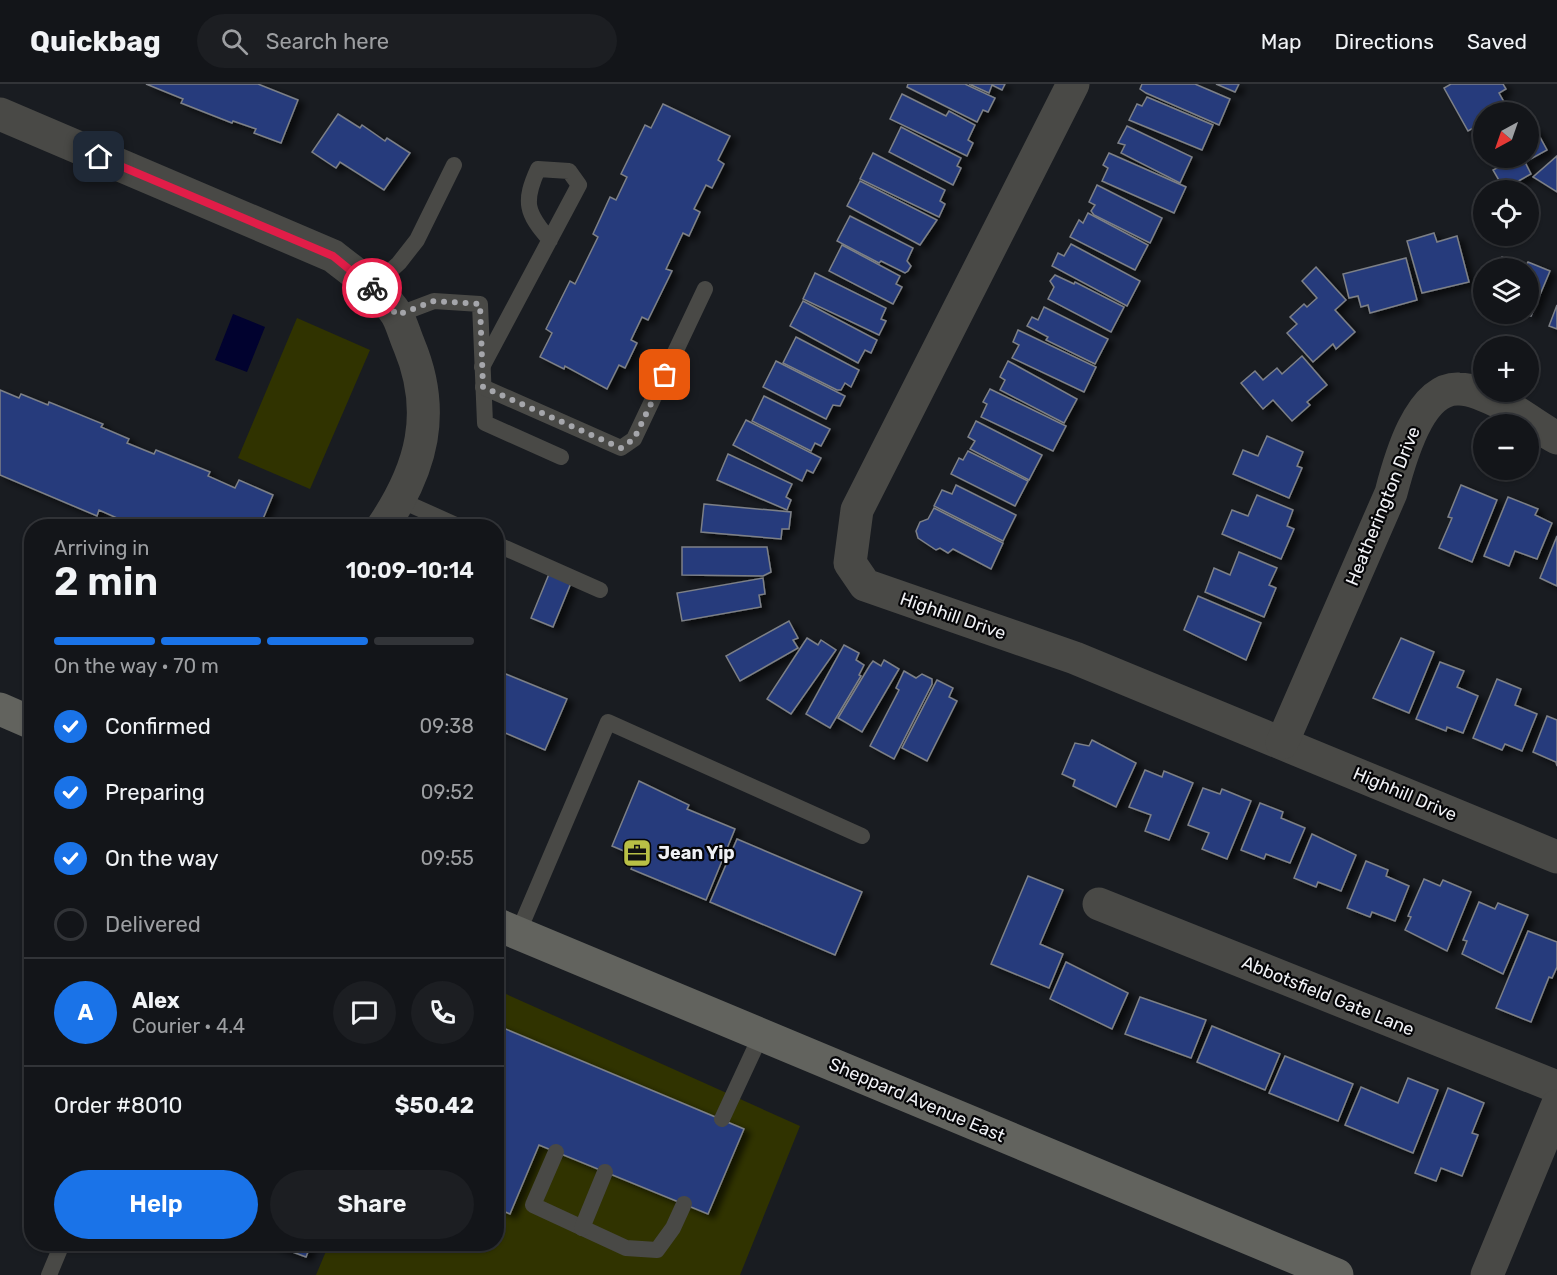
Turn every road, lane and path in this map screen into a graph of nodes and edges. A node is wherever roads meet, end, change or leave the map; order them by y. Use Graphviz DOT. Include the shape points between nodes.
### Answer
graph roads {
  1 [pos="1072,84"];
  2 [pos="0,114"];
  3 [pos="454,165"];
  4 [pos="550,240"];
  5 [pos="372,288"];
  6 [pos="705,289"];
  7 [pos="397,315"];
  8 [pos="482,368"];
  9 [pos="483,387"];
  10 [pos="1557,438"];
  11 [pos="561,457"];
  12 [pos="391,514"];
  13 [pos="419,519"];
  14 [pos="504,548"];
  15 [pos="600,590"];
  16 [pos="0,710"];
  17 [pos="24,720"];
  18 [pos="1282,743"];
  19 [pos="862,836"];
  20 [pos="1557,857"];
  21 [pos="1099,904"];
  22 [pos="507,929"];
  23 [pos="761,1035"];
  24 [pos="1557,1087"];
  25 [pos="1557,1106"];
  26 [pos="722,1119"];
  27 [pos="556,1152"];
  28 [pos="605,1173"];
  29 [pos="684,1204"];
  30 [pos="582,1228"];
  31 [pos="59,1251"];
  32 [pos="49,1275"];
  33 [pos="1337,1275"];
  34 [pos="1487,1275"];
  1 -- 18 [label="street, Highhill Drive" via="856,510 850,563 865,585 1076,658"];
  2 -- 5 [label="street" via="333,256"];
  3 -- 5 [label="lane" via="417,240"];
  4 -- 8 [label="lane"];
  5 -- 7 [label="street"];
  6 -- 9 [label="lane" via="634,439 621,448"];
  7 -- 8 [label="lane" via="434,301 480,304"];
  7 -- 12 [label="street" via="421,373 425,416 416,464"];
  8 -- 9 [label="lane"];
  9 -- 11 [label="lane" via="485,423"];
  10 -- 18 [label="street, Heatherington Drive" via="1477,393 1458,388 1431,399 1401,454 1391,493"];
  12 -- 13 [label="lane"];
  14 -- 15 [label="lane"];
  16 -- 17 [label="main road"];
  18 -- 20 [label="street, Highhill Drive"];
  19 -- 22 [label="lane" via="608,723"];
  21 -- 24 [label="street, Abbotsfield Gate Lane"];
  22 -- 23 [label="main road, Sheppard Avenue East"];
  23 -- 26 [label="lane"];
  23 -- 33 [label="main road, Sheppard Avenue East"];
  25 -- 34 [label="street"];
  27 -- 30 [label="lane" via="533,1205"];
  28 -- 30 [label="lane"];
  29 -- 30 [label="lane" via="657,1250 626,1248"];
  31 -- 32 [label="lane"];
}
